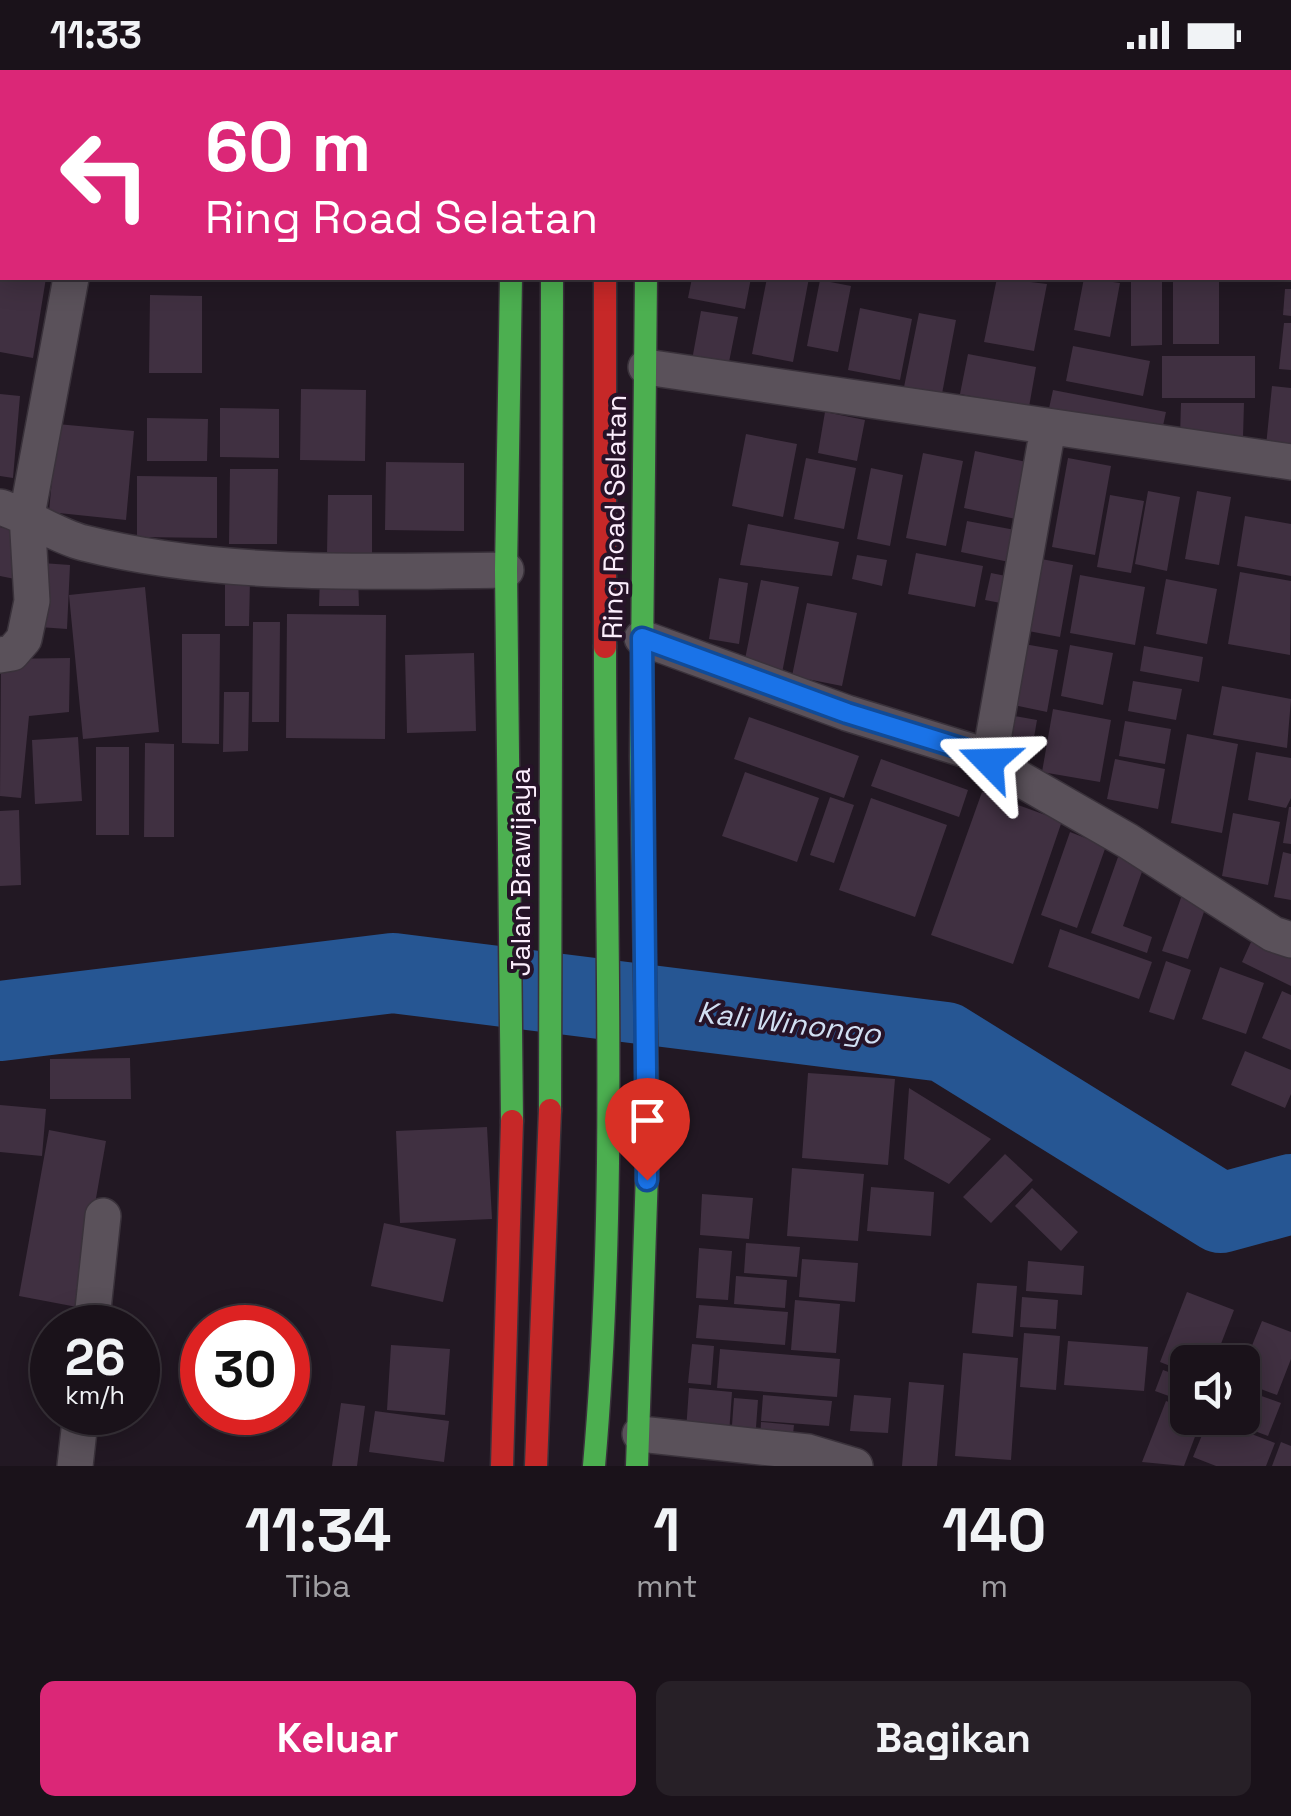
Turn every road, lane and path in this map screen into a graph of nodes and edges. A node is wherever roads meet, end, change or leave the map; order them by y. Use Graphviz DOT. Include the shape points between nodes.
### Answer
graph roads {
  1 [pos="71,280"];
  2 [pos="511,280"];
  3 [pos="552,280"];
  4 [pos="605,280"];
  5 [pos="646,280"];
  6 [pos="646,367"];
  7 [pos="1048,428"];
  8 [pos="1291,462"];
  9 [pos="14,511"];
  10 [pos="506,570"];
  11 [pos="642,638"];
  12 [pos="0,655"];
  13 [pos="989,762"];
  14 [pos="1291,940"];
  15 [pos="103,1216"];
  16 [pos="93,1305"];
  17 [pos="78,1435"];
  18 [pos="638,1450"];
  19 [pos="503,1455"];
  20 [pos="537,1457"];
  21 [pos="75,1466"];
  22 [pos="594,1466"];
  23 [pos="855,1466"];
  1 -- 9 [label="street"];
  2 -- 10 [label="main road"];
  3 -- 20 [label="main road, Jalan Brawijaya" via="550,1182"];
  4 -- 22 [label="main road" via="606,1162"];
  5 -- 6 [label="main road, Ring Road Selatan"];
  6 -- 7 [label="street"];
  6 -- 11 [label="main road, Ring Road Selatan"];
  7 -- 8 [label="street"];
  7 -- 13 [label="street"];
  9 -- 10 [label="street" via="81,543 197,561"];
  9 -- 12 [label="street" via="32,600 24,639"];
  10 -- 19 [label="main road" via="513,1174"];
  11 -- 13 [label="street"];
  11 -- 18 [label="main road, Ring Road Selatan" via="648,1143"];
  13 -- 14 [label="street"];
  15 -- 16 [label="street"];
  17 -- 21 [label="street"];
  18 -- 23 [label="street" via="808,1452"];
  19 -- 20 [label="main road"];
}
